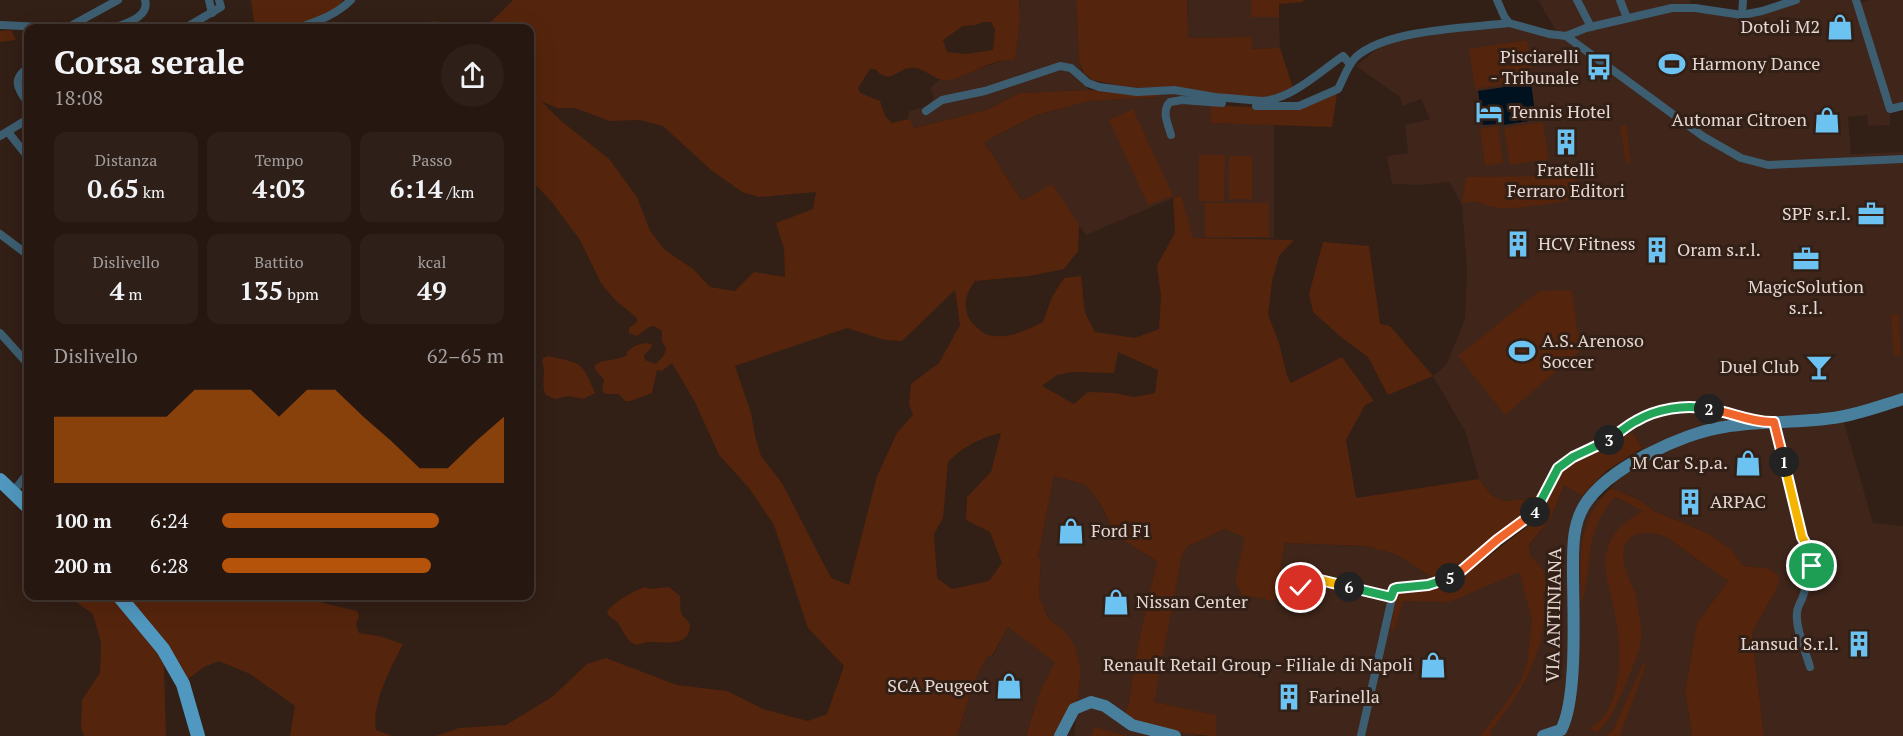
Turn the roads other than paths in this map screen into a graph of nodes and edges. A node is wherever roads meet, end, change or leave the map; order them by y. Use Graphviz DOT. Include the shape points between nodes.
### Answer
graph roads {
  1 [pos="118,0"];
  2 [pos="145,0"];
  3 [pos="209,0"];
  4 [pos="219,0"];
  5 [pos="351,0"];
  6 [pos="1497,0"];
  7 [pos="1577,0"];
  8 [pos="1620,0"];
  9 [pos="1743,0"];
  10 [pos="1796,0"];
  11 [pos="1856,0"];
  12 [pos="212,13"];
  13 [pos="1742,15"];
  14 [pos="1628,18"];
  15 [pos="1509,23"];
  16 [pos="75,24"];
  17 [pos="123,24"];
  18 [pos="192,24"];
  19 [pos="309,24"];
  20 [pos="0,26"];
  21 [pos="24,27"];
  22 [pos="1591,27"];
  23 [pos="1566,36"];
  24 [pos="1350,63"];
  25 [pos="24,70"];
  26 [pos="24,97"];
  27 [pos="1903,106"];
  28 [pos="926,111"];
  29 [pos="24,122"];
  30 [pos="4,134"];
  31 [pos="1171,135"];
  32 [pos="24,153"];
  33 [pos="1903,159"];
  34 [pos="0,234"];
  35 [pos="24,251"];
  36 [pos="0,333"];
  37 [pos="24,360"];
  38 [pos="1903,399"];
  39 [pos="1774,422"];
  40 [pos="1760,423"];
  41 [pos="24,478"];
  42 [pos="0,480"];
  43 [pos="13,492"];
  44 [pos="24,503"];
  45 [pos="1300,592"];
  46 [pos="1391,597"];
  47 [pos="122,600"];
  48 [pos="1810,667"];
  49 [pos="1563,731"];
  50 [pos="198,736"];
  51 [pos="1060,736"];
  52 [pos="1175,736"];
  53 [pos="1361,736"];
  54 [pos="1543,736"];
  1 -- 16 [label="street"];
  2 -- 17 [label="street" via="146,10 141,16"];
  3 -- 12 [label="street"];
  4 -- 12 [label="street" via="221,7"];
  5 -- 19 [label="street" via="330,16"];
  6 -- 15 [label="street"];
  7 -- 22 [label="street"];
  8 -- 14 [label="street"];
  9 -- 13 [label="street"];
  10 -- 13 [label="street"];
  11 -- 27 [label="street" via="1890,109"];
  12 -- 18 [label="street"];
  13 -- 14 [label="street" via="1679,7"];
  14 -- 22 [label="street"];
  15 -- 23 [label="street"];
  15 -- 24 [label="street" via="1392,39 1370,48"];
  20 -- 21 [label="street"];
  22 -- 23 [label="street"];
  23 -- 33 [label="street" via="1700,135 1741,159 1768,165"];
  24 -- 28 [label="street" via="1343,56 1292,91 1262,101 1174,90 1137,92 1098,87 1071,68 1060,66 985,91 942,100"];
  24 -- 31 [label="street" via="1338,89 1299,106 1170,102 1165,113"];
  25 -- 26 [label="street" via="17,82"];
  29 -- 30 [label="street"];
  30 -- 32 [label="street"];
  34 -- 35 [label="street"];
  36 -- 37 [label="street"];
  38 -- 39 [label="street, VIA ANTINIANA" via="1834,418"];
  39 -- 40 [label="street, VIA ANTINIANA"];
  39 -- 48 [label="street" via="1812,566 1797,613"];
  40 -- 46 [label="street" via="1702,407 1659,411 1636,420 1610,439 1565,462 1553,474 1535,513 1461,571 1437,583 1394,589"];
  40 -- 49 [label="street, VIA ANTINIANA" via="1722,427 1684,438 1616,474 1585,505 1574,540 1571,686"];
  41 -- 43 [label="street"];
  42 -- 43 [label="main road"];
  43 -- 44 [label="main road"];
  45 -- 46 [label="street" via="1304,576"];
  46 -- 53 [label="street"];
  47 -- 50 [label="main road" via="163,649 183,684"];
  49 -- 54 [label="street, VIA ANTINIANA"];
  51 -- 52 [label="street" via="1074,710 1091,702 1105,706 1132,725"];
}
